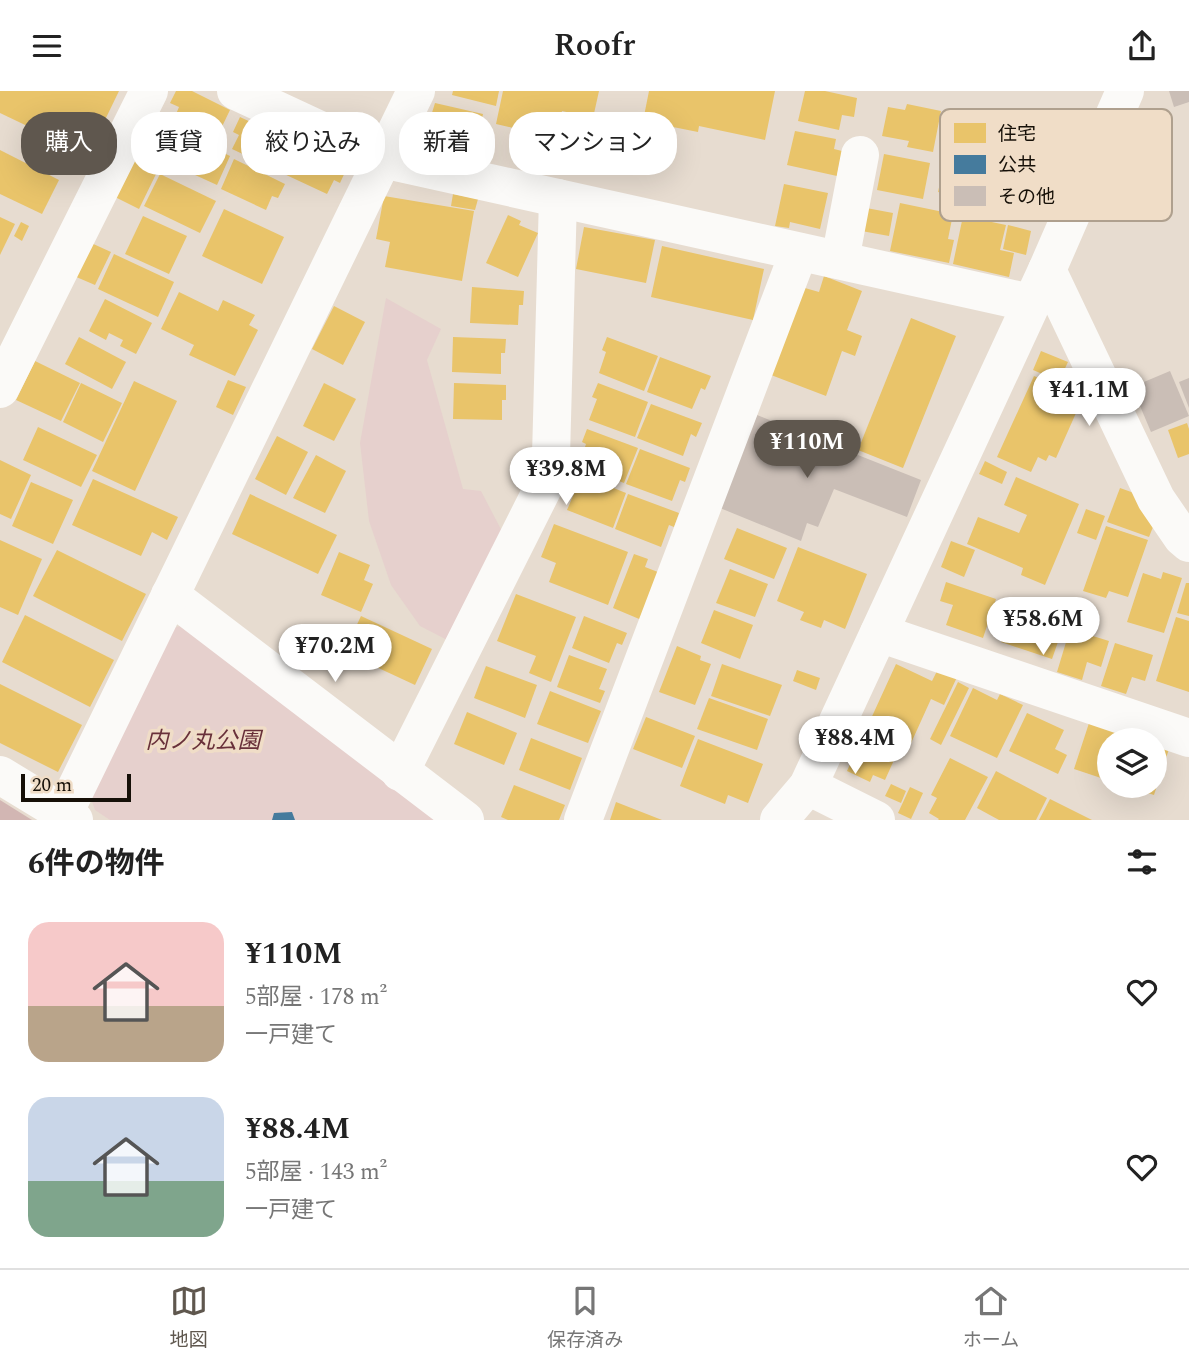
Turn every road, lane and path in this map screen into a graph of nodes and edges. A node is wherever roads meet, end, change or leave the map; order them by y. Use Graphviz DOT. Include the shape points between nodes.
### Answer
graph roads {
  1 [pos="149,91"];
  2 [pos="236,91"];
  3 [pos="416,91"];
  4 [pos="1125,91"];
  5 [pos="1117,109"];
  6 [pos="281,112"];
  7 [pos="385,155"];
  8 [pos="860,155"];
  9 [pos="385,159"];
  10 [pos="375,175"];
  11 [pos="558,198"];
  12 [pos="1068,221"];
  13 [pos="799,251"];
  14 [pos="840,260"];
  15 [pos="1039,287"];
  16 [pos="0,389"];
  17 [pos="1189,543"];
  18 [pos="170,595"];
  19 [pos="879,633"];
  20 [pos="1189,738"];
  21 [pos="400,772"];
  22 [pos="0,775"];
  23 [pos="808,786"];
  24 [pos="69,817"];
  25 [pos="465,820"];
  26 [pos="583,820"];
  27 [pos="779,820"];
  28 [pos="876,820"];
  1 -- 16 [label="street"];
  2 -- 6 [label="street"];
  3 -- 7 [label="street"];
  4 -- 5 [label="street"];
  8 -- 14 [label="street"];
  9 -- 11 [label="street"];
  10 -- 18 [label="street"];
  11 -- 13 [label="street"];
  11 -- 21 [label="street" via="549,476"];
  12 -- 15 [label="street"];
  13 -- 14 [label="street"];
  13 -- 26 [label="street"];
  14 -- 15 [label="street"];
  15 -- 17 [label="street" via="1156,499"];
  15 -- 19 [label="street"];
  18 -- 21 [label="street"];
  18 -- 24 [label="street"];
  19 -- 20 [label="street"];
  19 -- 23 [label="street"];
  21 -- 25 [label="street"];
  22 -- 24 [label="street"];
  23 -- 27 [label="street"];
  23 -- 28 [label="street"];
}
